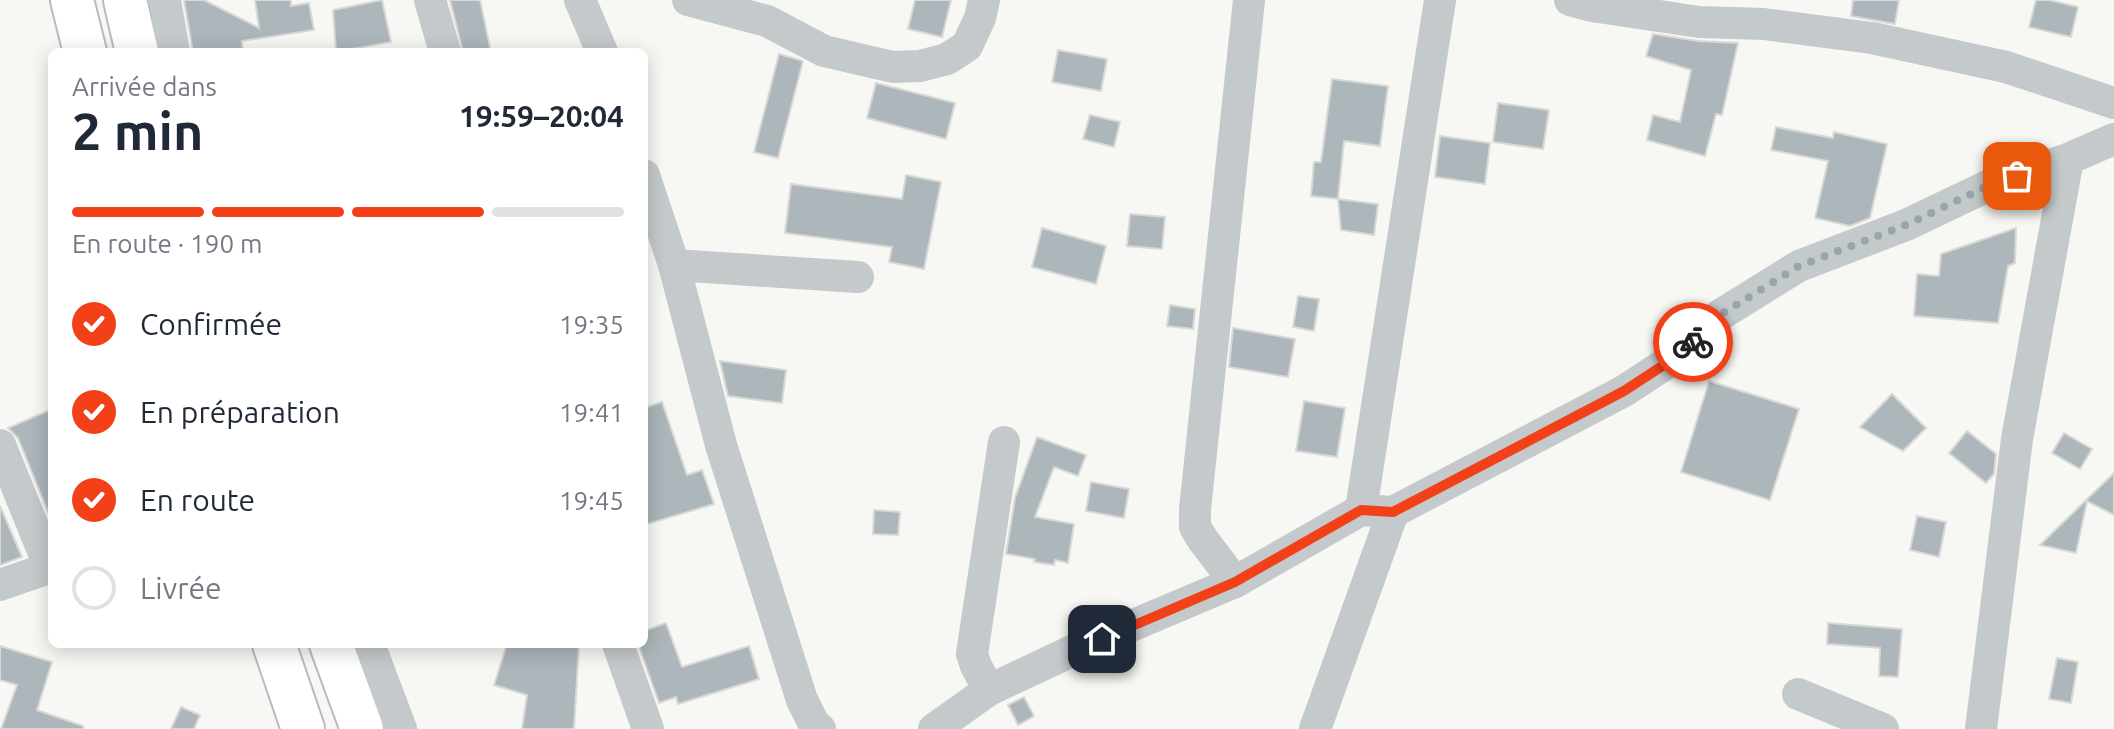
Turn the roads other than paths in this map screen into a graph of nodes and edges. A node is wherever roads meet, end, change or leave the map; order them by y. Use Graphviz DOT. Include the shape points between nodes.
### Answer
graph roads {
  1 [pos="72,0"];
  2 [pos="125,0"];
  3 [pos="165,0"];
  4 [pos="430,0"];
  5 [pos="580,0"];
  6 [pos="688,0"];
  7 [pos="984,0"];
  8 [pos="1249,0"];
  9 [pos="1440,0"];
  10 [pos="1570,0"];
  11 [pos="84,48"];
  12 [pos="136,48"];
  13 [pos="173,48"];
  14 [pos="444,48"];
  15 [pos="600,48"];
  16 [pos="2114,103"];
  17 [pos="2114,139"];
  18 [pos="2068,159"];
  19 [pos="648,187"];
  20 [pos="674,265"];
  21 [pos="858,277"];
  22 [pos="1004,442"];
  23 [pos="0,445"];
  24 [pos="1361,510"];
  25 [pos="1393,512"];
  26 [pos="48,560"];
  27 [pos="48,568"];
  28 [pos="1235,582"];
  29 [pos="0,585"];
  30 [pos="275,648"];
  31 [pos="332,648"];
  32 [pos="371,648"];
  33 [pos="619,648"];
  34 [pos="989,690"];
  35 [pos="1798,694"];
  36 [pos="950,723"];
  37 [pos="303,729"];
  38 [pos="362,729"];
  39 [pos="401,729"];
  40 [pos="648,729"];
  41 [pos="820,729"];
  42 [pos="1315,729"];
  43 [pos="1883,729"];
  44 [pos="1981,729"];
  1 -- 11 [label="main road"];
  2 -- 12 [label="main road"];
  3 -- 13 [label="street"];
  4 -- 14 [label="street"];
  5 -- 15 [label="street"];
  6 -- 7 [label="street" via="767,21 824,51 893,67 947,59 967,46"];
  8 -- 28 [label="street" via="1195,509 1195,527"];
  9 -- 24 [label="street"];
  10 -- 16 [label="street" via="1699,22 1872,38 2006,67"];
  17 -- 18 [label="street"];
  18 -- 25 [label="street" via="1992,184 1906,225 1799,266 1720,315 1679,355 1624,391"];
  18 -- 44 [label="street" via="2017,439"];
  19 -- 20 [label="street"];
  20 -- 21 [label="street"];
  20 -- 41 [label="street" via="721,445 802,700"];
  22 -- 34 [label="street" via="972,654"];
  23 -- 26 [label="street"];
  24 -- 25 [label="street"];
  24 -- 28 [label="street"];
  25 -- 42 [label="street"];
  27 -- 29 [label="street"];
  28 -- 34 [label="street"];
  30 -- 37 [label="main road"];
  31 -- 38 [label="main road"];
  32 -- 39 [label="street"];
  33 -- 40 [label="street"];
  34 -- 36 [label="street"];
  35 -- 43 [label="street"];
}
